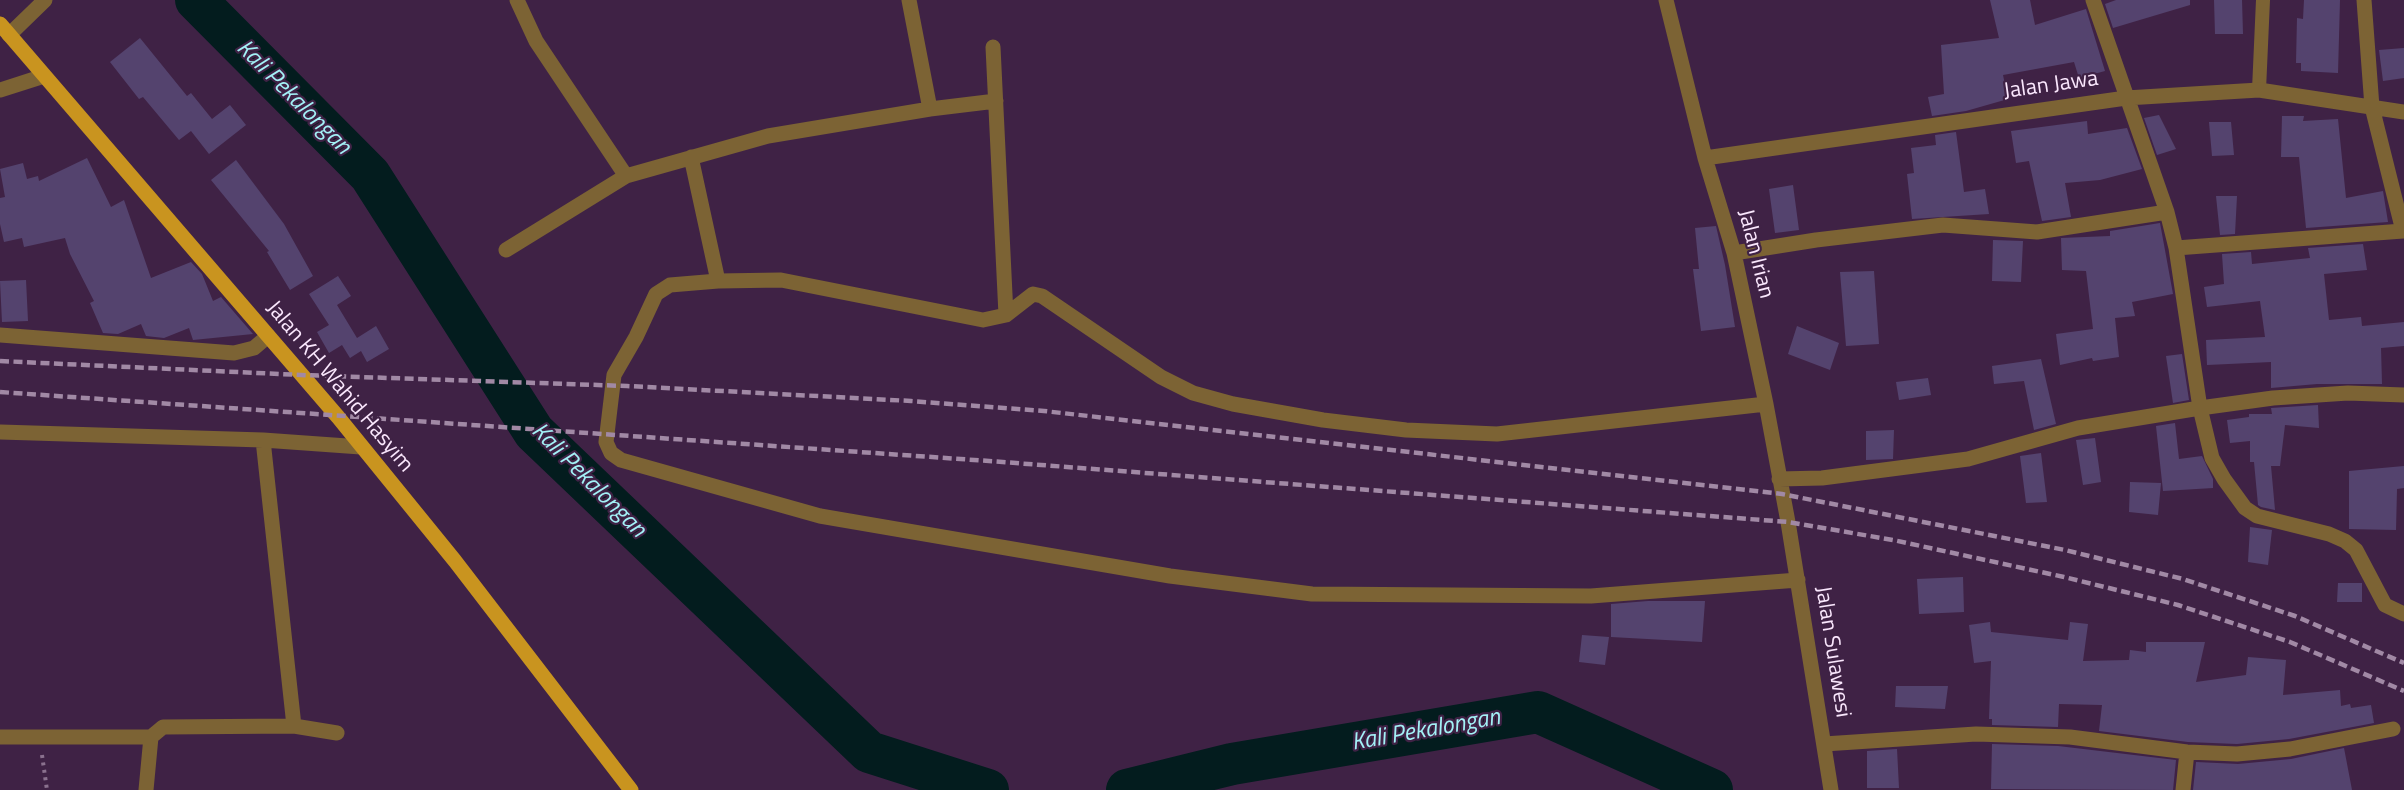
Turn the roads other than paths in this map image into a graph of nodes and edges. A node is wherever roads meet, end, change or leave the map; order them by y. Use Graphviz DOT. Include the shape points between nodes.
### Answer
graph roads {
  1 [pos="45,0"];
  2 [pos="517,0"];
  3 [pos="909,0"];
  4 [pos="1666,0"];
  5 [pos="2093,0"];
  6 [pos="2263,0"];
  7 [pos="2364,0"];
  8 [pos="5,30"];
  9 [pos="993,47"];
  10 [pos="44,76"];
  11 [pos="0,90"];
  12 [pos="2259,90"];
  13 [pos="2126,98"];
  14 [pos="996,101"];
  15 [pos="2372,108"];
  16 [pos="930,109"];
  17 [pos="2404,112"];
  18 [pos="691,157"];
  19 [pos="1705,158"];
  20 [pos="626,176"];
  21 [pos="2167,212"];
  22 [pos="2403,233"];
  23 [pos="2176,248"];
  24 [pos="506,250"];
  25 [pos="1734,253"];
  26 [pos="718,281"];
  27 [pos="1006,315"];
  28 [pos="0,335"];
  29 [pos="268,336"];
  30 [pos="2404,395"];
  31 [pos="1766,404"];
  32 [pos="2200,408"];
  33 [pos="0,432"];
  34 [pos="263,440"];
  35 [pos="361,447"];
  36 [pos="1779,478"];
  37 [pos="1788,522"];
  38 [pos="1798,580"];
  39 [pos="2404,614"];
  40 [pos="294,726"];
  41 [pos="2393,729"];
  42 [pos="337,733"];
  43 [pos="0,737"];
  44 [pos="151,737"];
  45 [pos="1824,744"];
  46 [pos="2187,752"];
  47 [pos="146,790"];
  48 [pos="631,790"];
  49 [pos="1831,790"];
  50 [pos="2183,790"];
  1 -- 8 [label="street"];
  2 -- 20 [label="street" via="536,41"];
  3 -- 16 [label="street"];
  4 -- 19 [label="street, Jalan Irian"];
  5 -- 13 [label="street"];
  6 -- 12 [label="lane"];
  7 -- 15 [label="street"];
  8 -- 10 [label="main road, Jalan KH Wahid Hasyim"];
  9 -- 14 [label="street"];
  10 -- 11 [label="street"];
  10 -- 29 [label="main road, Jalan KH Wahid Hasyim"];
  12 -- 13 [label="street, Jalan Jawa"];
  12 -- 15 [label="street, Jalan Jawa"];
  13 -- 19 [label="street, Jalan Jawa"];
  13 -- 21 [label="street"];
  14 -- 16 [label="street"];
  14 -- 27 [label="street"];
  15 -- 17 [label="street, Jalan Jawa"];
  15 -- 22 [label="street"];
  16 -- 18 [label="street" via="768,136"];
  18 -- 20 [label="street"];
  18 -- 26 [label="street"];
  19 -- 25 [label="street, Jalan Irian"];
  20 -- 24 [label="street"];
  21 -- 23 [label="street"];
  21 -- 25 [label="street" via="2037,232 1943,225"];
  22 -- 23 [label="street"];
  23 -- 32 [label="street"];
  25 -- 31 [label="street, Jalan Irian"];
  26 -- 27 [label="street" via="781,280 982,320"];
  26 -- 38 [label="street" via="670,285 656,294 614,375 606,442 611,453 621,460 820,516 1170,576 1312,594 1591,596"];
  27 -- 31 [label="street" via="1033,294 1042,296 1161,377 1192,393 1312,418 1406,430 1497,434"];
  28 -- 29 [label="street" via="234,353 254,348"];
  29 -- 35 [label="main road, Jalan KH Wahid Hasyim"];
  30 -- 32 [label="street" via="2348,393"];
  31 -- 36 [label="street, Jalan Irian"];
  32 -- 36 [label="street" via="2078,428 1968,459 1822,478"];
  32 -- 39 [label="street" via="2212,458 2246,508 2257,516 2345,541 2356,550 2385,605"];
  33 -- 34 [label="street"];
  34 -- 35 [label="street"];
  34 -- 40 [label="street"];
  35 -- 48 [label="main road, Jalan KH Wahid Hasyim" via="455,561"];
  36 -- 37 [label="street, Jalan Irian"];
  37 -- 38 [label="street, Jalan Sulawesi"];
  38 -- 45 [label="street, Jalan Sulawesi"];
  40 -- 42 [label="street"];
  40 -- 44 [label="street" via="168,726"];
  41 -- 46 [label="street" via="2290,749 2237,754"];
  43 -- 44 [label="street"];
  44 -- 47 [label="street"];
  45 -- 46 [label="street" via="1976,734 2070,737"];
  45 -- 49 [label="street, Jalan Sulawesi"];
  46 -- 50 [label="street"];
}
